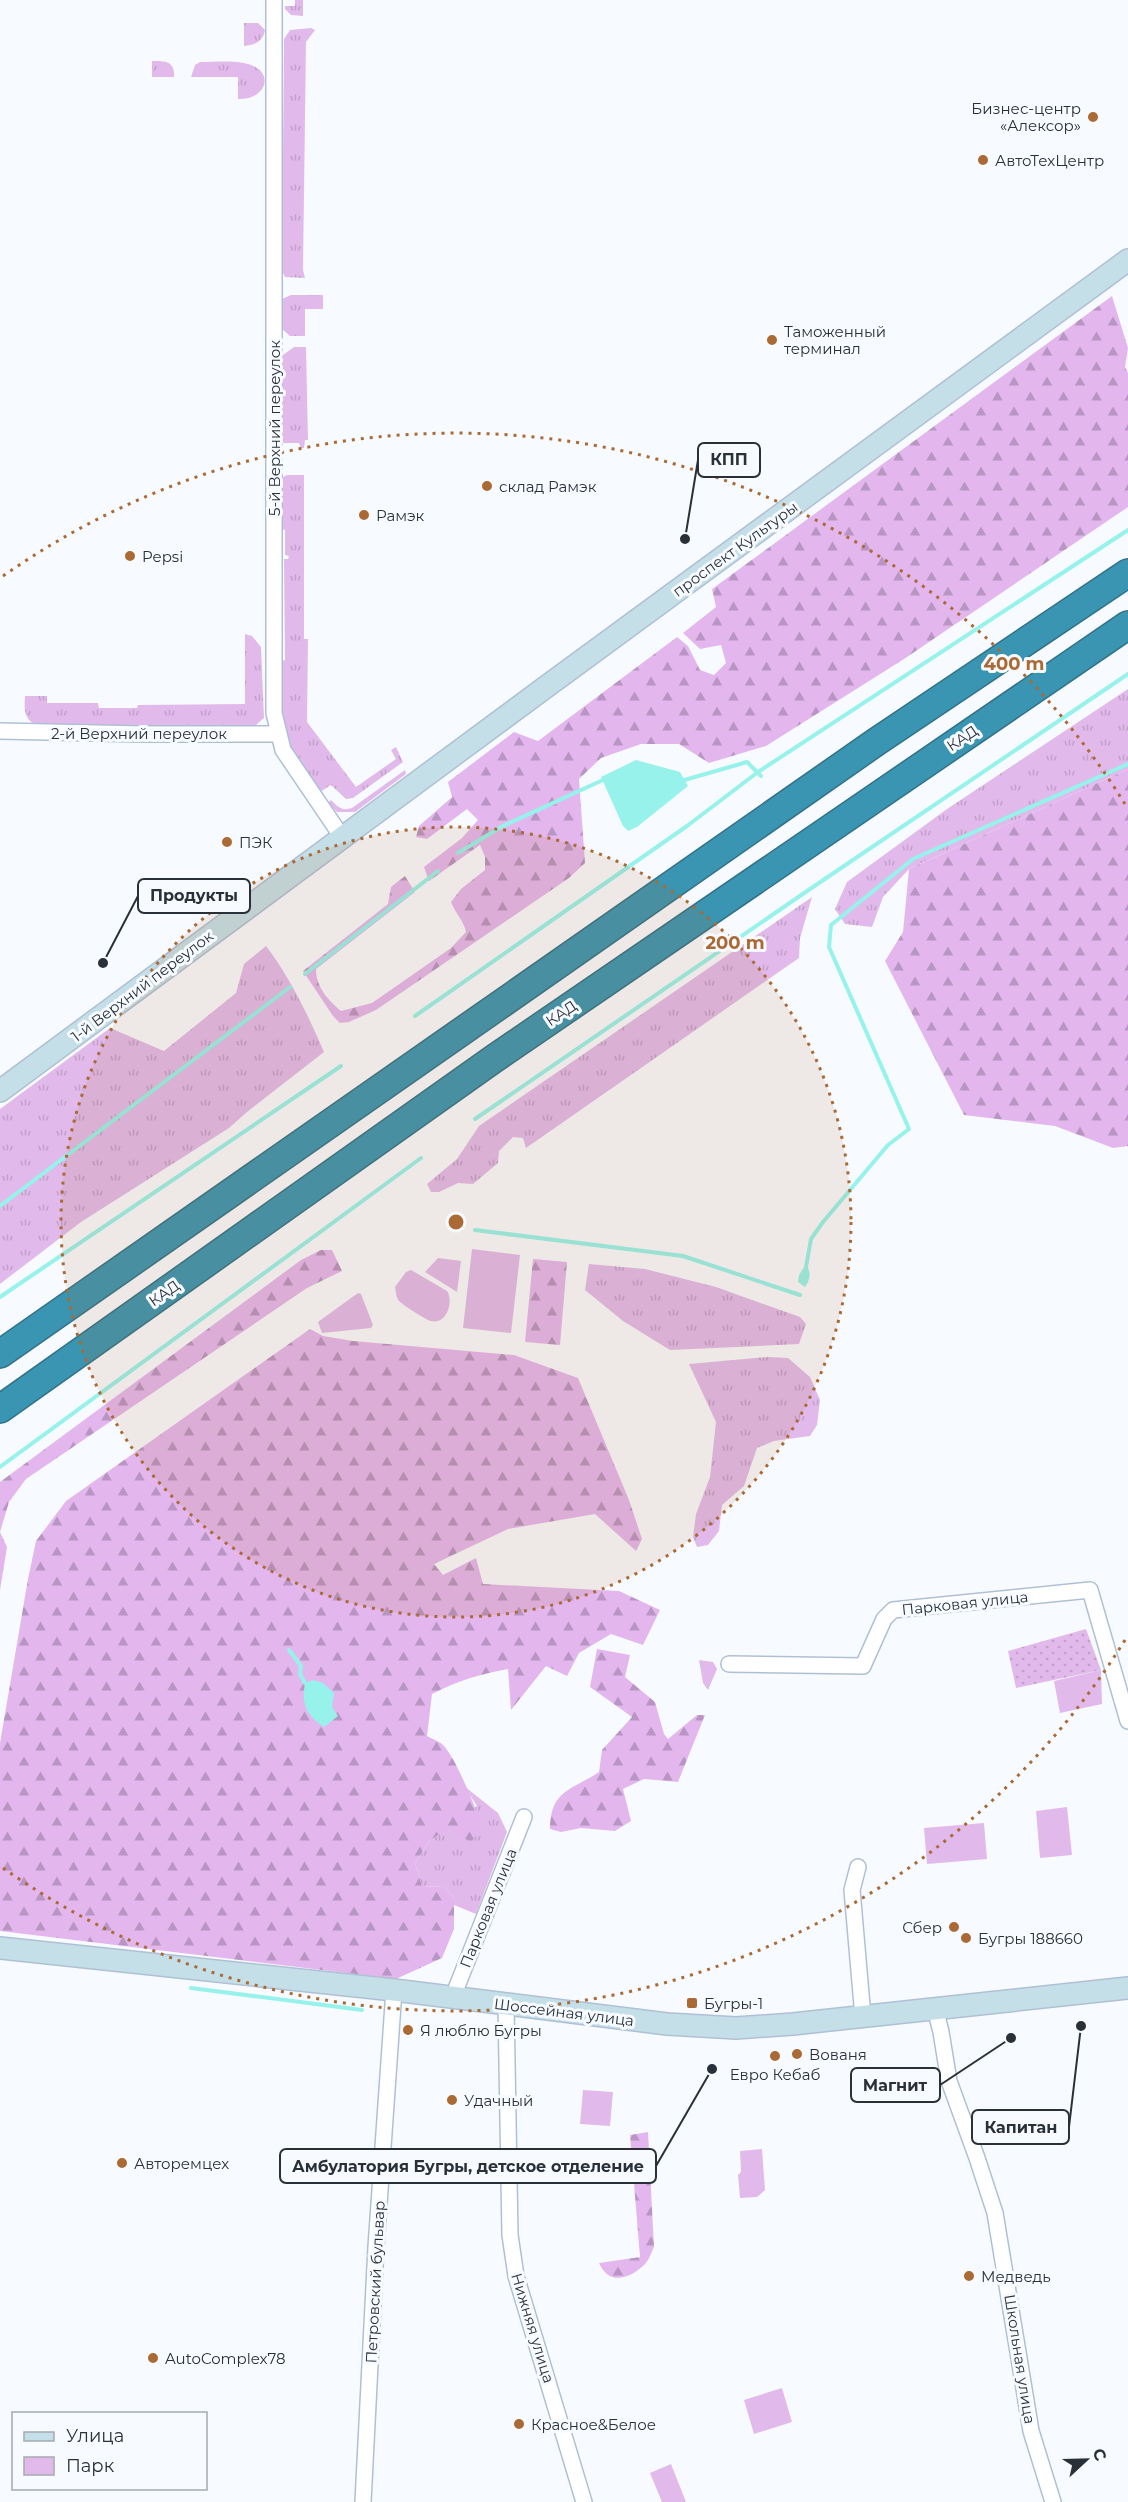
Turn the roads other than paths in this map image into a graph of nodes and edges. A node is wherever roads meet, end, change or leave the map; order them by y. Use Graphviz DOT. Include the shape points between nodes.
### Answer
graph roads {
  1 [pos="274,0"];
  2 [pos="1128,260"];
  3 [pos="1128,573"];
  4 [pos="1128,625"];
  5 [pos="0,731"];
  6 [pos="278,734"];
  7 [pos="342,837"];
  8 [pos="0,1091"];
  9 [pos="0,1354"];
  10 [pos="0,1409"];
  11 [pos="729,1664"];
  12 [pos="1128,1720"];
  13 [pos="524,1817"];
  14 [pos="858,1867"];
  15 [pos="0,1948"];
  16 [pos="1128,1988"];
  17 [pos="394,1990"];
  18 [pos="452,1999"];
  19 [pos="506,2005"];
  20 [pos="934,2008"];
  21 [pos="863,2017"];
  22 [pos="363,2502"];
  23 [pos="584,2502"];
  24 [pos="1053,2502"];
  1 -- 6 [label="street, 5-й Верхний переулок" via="273,658"];
  2 -- 7 [label="street, проспект Культуры"];
  3 -- 9 [label="highway" via="885,735"];
  4 -- 10 [label="highway, КАД" via="485,1065"];
  5 -- 6 [label="street, 2-й Верхний переулок"];
  6 -- 7 [label="street, 5-й Верхний переулок" via="284,750"];
  7 -- 8 [label="street, 1-й Верхний переулок"];
  11 -- 12 [label="street, Парковая улица" via="863,1666 884,1619 893,1610 1090,1590"];
  13 -- 18 [label="street, Парковая улица"];
  14 -- 21 [label="street" via="852,1890"];
  15 -- 17 [label="street, Шоссейная улица"];
  16 -- 20 [label="street, Шоссейная улица"];
  17 -- 18 [label="street, Шоссейная улица"];
  17 -- 22 [label="street, Петровский бульвар"];
  18 -- 19 [label="street, Шоссейная улица"];
  19 -- 21 [label="street, Шоссейная улица" via="736,2028"];
  19 -- 23 [label="street, Нижняя улица" via="510,2235 516,2276"];
  20 -- 21 [label="street, Шоссейная улица"];
  20 -- 24 [label="street, Школьная улица" via="949,2081 995,2213 1031,2431"];
}
